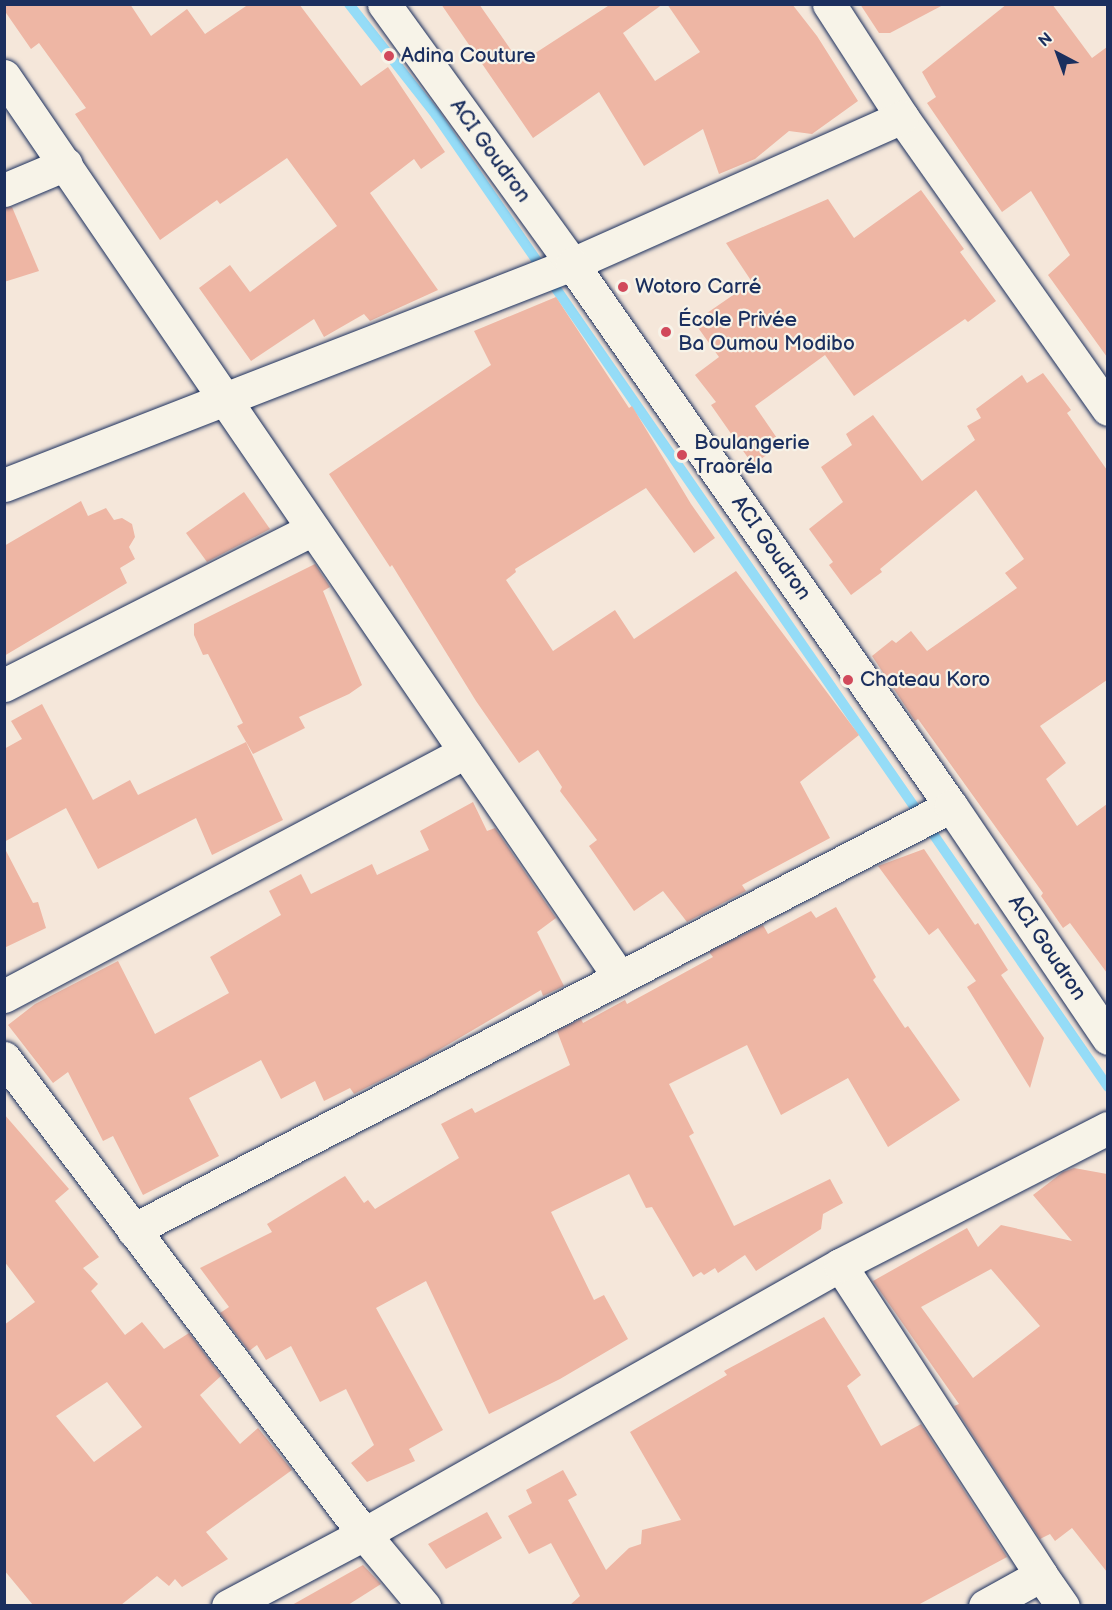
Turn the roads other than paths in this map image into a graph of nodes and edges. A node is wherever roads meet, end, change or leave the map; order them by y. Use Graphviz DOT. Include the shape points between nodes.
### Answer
graph roads {
  1 [pos="384,4"];
  2 [pos="829,4"];
  3 [pos="4,76"];
  4 [pos="902,117"];
  5 [pos="66,164"];
  6 [pos="4,190"];
  7 [pos="572,264"];
  8 [pos="224,399"];
  9 [pos="1107,409"];
  10 [pos="4,485"];
  11 [pos="313,529"];
  12 [pos="4,686"];
  13 [pos="465,752"];
  14 [pos="951,806"];
  15 [pos="620,978"];
  16 [pos="4,996"];
  17 [pos="1107,1038"];
  18 [pos="4,1059"];
  19 [pos="1107,1128"];
  20 [pos="132,1230"];
  21 [pos="840,1265"];
  22 [pos="364,1534"];
  23 [pos="1041,1575"];
  24 [pos="228,1605"];
  25 [pos="424,1605"];
  26 [pos="985,1605"];
  27 [pos="1063,1605"];
  1 -- 7 [label="street, ACI Goudron"];
  2 -- 4 [label="street"];
  3 -- 5 [label="street"];
  4 -- 7 [label="street"];
  4 -- 9 [label="street"];
  5 -- 6 [label="street"];
  5 -- 8 [label="street"];
  7 -- 8 [label="street"];
  7 -- 14 [label="street, ACI Goudron"];
  8 -- 10 [label="street"];
  8 -- 11 [label="street"];
  11 -- 12 [label="street"];
  11 -- 13 [label="street"];
  13 -- 15 [label="street"];
  13 -- 16 [label="street"];
  14 -- 15 [label="street"];
  14 -- 17 [label="street, ACI Goudron"];
  15 -- 20 [label="street"];
  18 -- 20 [label="street"];
  19 -- 21 [label="street"];
  20 -- 22 [label="street"];
  21 -- 22 [label="street"];
  21 -- 23 [label="street"];
  22 -- 24 [label="street"];
  22 -- 25 [label="street"];
  23 -- 26 [label="street"];
  23 -- 27 [label="street"];
}
